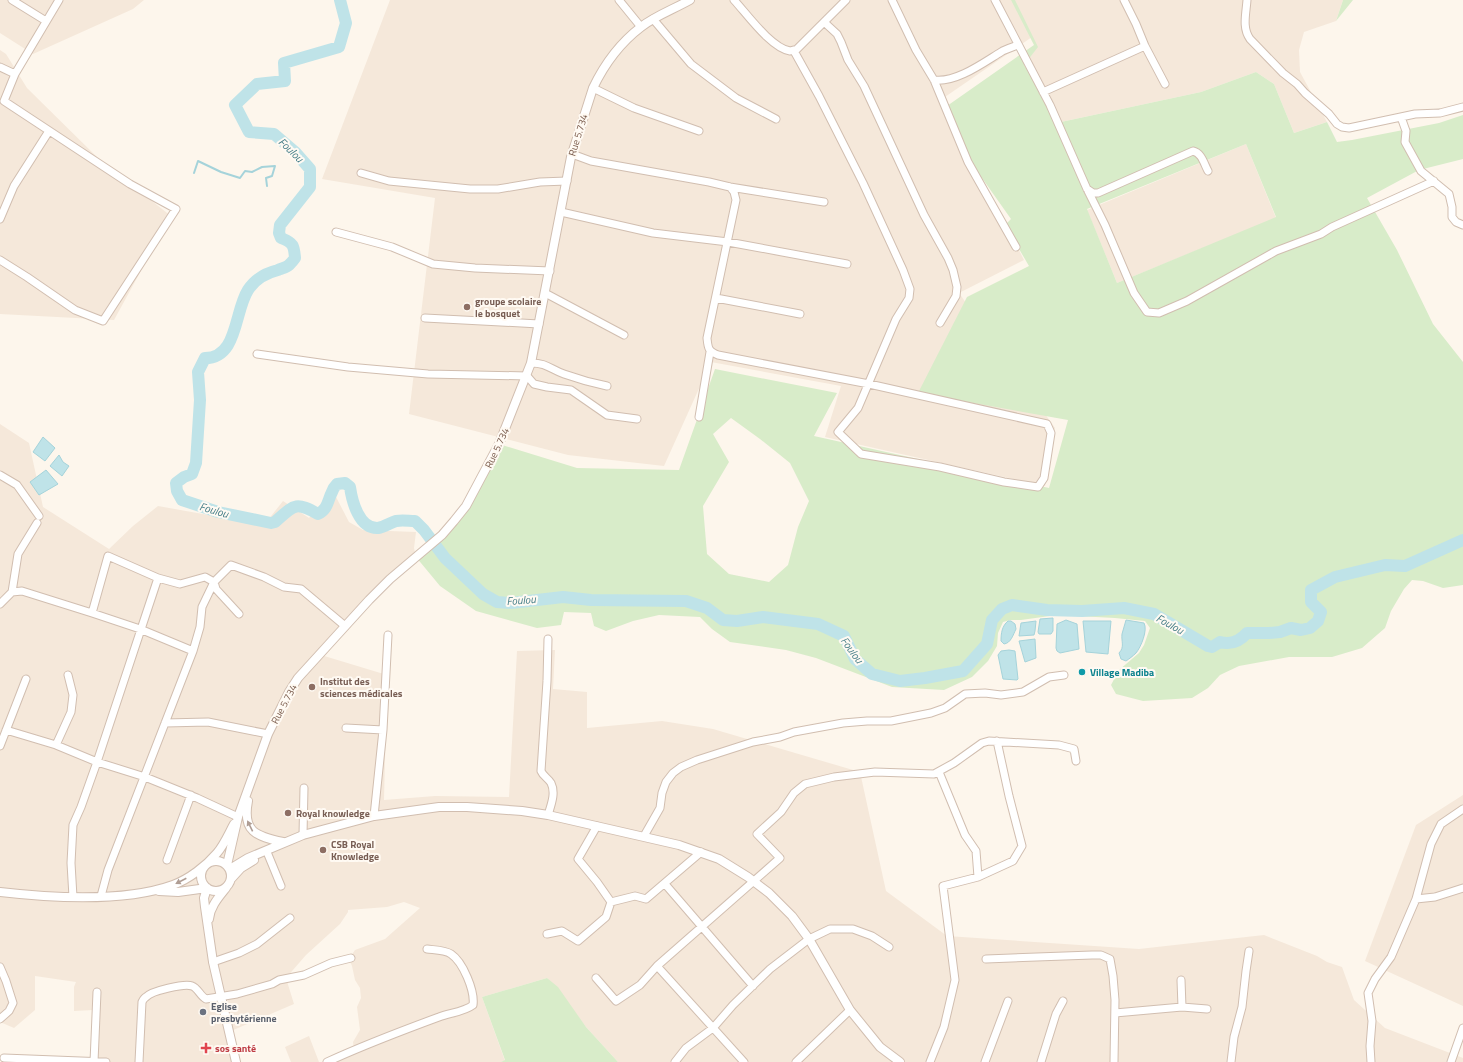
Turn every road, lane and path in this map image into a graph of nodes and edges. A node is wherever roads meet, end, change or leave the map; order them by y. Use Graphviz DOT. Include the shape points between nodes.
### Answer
graph roads {
  1 [pos="12,0"];
  2 [pos="59,0"];
  3 [pos="619,0"];
  4 [pos="690,0"];
  5 [pos="734,0"];
  6 [pos="846,0"];
  7 [pos="892,0"];
  8 [pos="995,0"];
  9 [pos="1124,0"];
  10 [pos="1247,0"];
  11 [pos="653,19"];
  12 [pos="46,21"];
  13 [pos="824,22"];
  14 [pos="641,27"];
  15 [pos="1018,45"];
  16 [pos="1144,46"];
  17 [pos="794,51"];
  18 [pos="0,67"];
  19 [pos="15,74"];
  20 [pos="934,80"];
  21 [pos="1165,84"];
  22 [pos="593,88"];
  23 [pos="1043,92"];
  24 [pos="2,104"];
  25 [pos="1463,107"];
  26 [pos="1401,117"];
  27 [pos="776,119"];
  28 [pos="49,131"];
  29 [pos="699,131"];
  30 [pos="572,154"];
  31 [pos="1208,171"];
  32 [pos="362,173"];
  33 [pos="567,181"];
  34 [pos="1434,181"];
  35 [pos="730,188"];
  36 [pos="1087,189"];
  37 [pos="824,202"];
  38 [pos="561,212"];
  39 [pos="0,219"];
  40 [pos="1463,225"];
  41 [pos="336,232"];
  42 [pos="728,242"];
  43 [pos="1016,247"];
  44 [pos="0,260"];
  45 [pos="847,264"];
  46 [pos="550,271"];
  47 [pos="545,293"];
  48 [pos="716,298"];
  49 [pos="800,314"];
  50 [pos="425,318"];
  51 [pos="940,323"];
  52 [pos="539,324"];
  53 [pos="624,335"];
  54 [pos="710,352"];
  55 [pos="257,354"];
  56 [pos="531,363"];
  57 [pos="527,376"];
  58 [pos="868,384"];
  59 [pos="606,386"];
  60 [pos="699,416"];
  61 [pos="637,419"];
  62 [pos="0,475"];
  63 [pos="158,578"];
  64 [pos="214,582"];
  65 [pos="12,592"];
  66 [pos="0,604"];
  67 [pos="92,613"];
  68 [pos="239,614"];
  69 [pos="345,626"];
  70 [pos="140,629"];
  71 [pos="388,635"];
  72 [pos="548,639"];
  73 [pos="193,651"];
  74 [pos="68,675"];
  75 [pos="1064,675"];
  76 [pos="26,679"];
  77 [pos="165,724"];
  78 [pos="346,728"];
  79 [pos="6,730"];
  80 [pos="383,730"];
  81 [pos="268,734"];
  82 [pos="997,741"];
  83 [pos="56,745"];
  84 [pos="0,746"];
  85 [pos="1076,761"];
  86 [pos="97,762"];
  87 [pos="255,771"];
  88 [pos="940,772"];
  89 [pos="145,777"];
  90 [pos="304,788"];
  91 [pos="191,795"];
  92 [pos="1463,809"];
  93 [pos="548,815"];
  94 [pos="374,816"];
  95 [pos="238,817"];
  96 [pos="597,826"];
  97 [pos="303,835"];
  98 [pos="644,836"];
  99 [pos="280,844"];
  100 [pos="267,852"];
  101 [pos="701,852"];
  102 [pos="167,860"];
  103 [pos="206,864"];
  104 [pos="228,867"];
  105 [pos="978,877"];
  106 [pos="231,879"];
  107 [pos="754,881"];
  108 [pos="665,884"];
  109 [pos="227,886"];
  110 [pos="281,886"];
  111 [pos="207,888"];
  112 [pos="1463,888"];
  113 [pos="153,891"];
  114 [pos="0,892"];
  115 [pos="102,896"];
  116 [pos="73,897"];
  117 [pos="1416,899"];
  118 [pos="611,902"];
  119 [pos="290,918"];
  120 [pos="702,926"];
  121 [pos="208,930"];
  122 [pos="547,934"];
  123 [pos="809,939"];
  124 [pos="890,947"];
  125 [pos="426,949"];
  126 [pos="1249,951"];
  127 [pos="351,958"];
  128 [pos="986,959"];
  129 [pos="213,962"];
  130 [pos="657,966"];
  131 [pos="0,967"];
  132 [pos="596,978"];
  133 [pos="1182,980"];
  134 [pos="753,986"];
  135 [pos="97,992"];
  136 [pos="220,996"];
  137 [pos="1008,1001"];
  138 [pos="1063,1001"];
  139 [pos="1182,1007"];
  140 [pos="1207,1008"];
  141 [pos="850,1010"];
  142 [pos="1115,1013"];
  143 [pos="0,1019"];
  144 [pos="713,1028"];
  145 [pos="1463,1028"];
  146 [pos="7,1060"];
  147 [pos="52,1061"];
  148 [pos="896,1061"];
  149 [pos="94,1062"];
  150 [pos="106,1062"];
  151 [pos="139,1062"];
  152 [pos="236,1062"];
  153 [pos="327,1062"];
  154 [pos="675,1062"];
  155 [pos="744,1062"];
  156 [pos="796,1062"];
  157 [pos="930,1062"];
  158 [pos="986,1062"];
  159 [pos="1041,1062"];
  160 [pos="1114,1062"];
  161 [pos="1231,1062"];
  162 [pos="1371,1062"];
  163 [pos="1451,1062"];
  1 -- 12 [label="street"];
  2 -- 12 [label="street"];
  3 -- 14 [label="street"];
  4 -- 11 [label="street, Rue 5.734"];
  5 -- 17 [label="street" via="771,41 786,51"];
  6 -- 13 [label="street"];
  7 -- 20 [label="street"];
  8 -- 15 [label="street"];
  9 -- 16 [label="street"];
  10 -- 26 [label="street" via="1245,28 1250,39 1337,124 1349,128"];
  11 -- 14 [label="street, Rue 5.734"];
  11 -- 27 [label="street" via="691,64 736,98"];
  12 -- 19 [label="street"];
  13 -- 17 [label="street"];
  13 -- 51 [label="street" via="837,34 953,270 957,286 956,296"];
  14 -- 22 [label="street, Rue 5.734" via="612,56"];
  15 -- 20 [label="street" via="953,78"];
  15 -- 23 [label="street"];
  16 -- 21 [label="street"];
  16 -- 23 [label="street"];
  17 -- 58 [label="street" via="863,183 910,289 909,298 896,320"];
  18 -- 19 [label="street"];
  19 -- 24 [label="street"];
  20 -- 43 [label="street" via="968,162"];
  22 -- 29 [label="street" via="634,108"];
  22 -- 30 [label="street, Rue 5.734"];
  23 -- 36 [label="street"];
  24 -- 28 [label="street"];
  25 -- 26 [label="street" via="1440,113"];
  26 -- 34 [label="street" via="1406,131 1405,142 1421,171"];
  28 -- 39 [label="street" via="14,186"];
  28 -- 44 [label="street" via="130,184 176,209 103,321 75,310"];
  30 -- 33 [label="street, Rue 5.734"];
  30 -- 35 [label="street" via="611,165"];
  31 -- 36 [label="street" via="1201,156 1193,151 1098,193"];
  32 -- 33 [label="street" via="389,181 470,189 498,189 540,182"];
  33 -- 38 [label="street, Rue 5.734"];
  34 -- 36 [label="street" via="1321,234 1276,252 1187,301 1159,313 1147,312 1134,293"];
  34 -- 40 [label="street" via="1449,194 1452,217"];
  35 -- 37 [label="street"];
  35 -- 42 [label="street" via="736,200"];
  38 -- 42 [label="street" via="653,233"];
  38 -- 46 [label="street, Rue 5.734"];
  41 -- 46 [label="street" via="392,247 433,264"];
  42 -- 45 [label="street"];
  42 -- 48 [label="street"];
  46 -- 47 [label="street, Rue 5.734"];
  47 -- 52 [label="street, Rue 5.734"];
  47 -- 53 [label="street"];
  48 -- 49 [label="street"];
  48 -- 54 [label="street" via="707,338"];
  50 -- 52 [label="street"];
  52 -- 56 [label="street, Rue 5.734"];
  54 -- 58 [label="street"];
  54 -- 60 [label="street"];
  55 -- 57 [label="street" via="348,367 428,374"];
  56 -- 57 [label="street, Rue 5.734"];
  56 -- 59 [label="street" via="544,364 565,375"];
  57 -- 61 [label="street" via="534,384 571,390 607,415"];
  57 -- 69 [label="street, Rue 5.734" via="500,444 466,506 442,534 374,595"];
  58 -- 58 [label="street" via="1047,424 1051,433 1044,478 1038,487 861,454 838,432 858,408"];
  62 -- 65 [label="street" via="16,485 38,520 18,554"];
  63 -- 64 [label="street" via="180,584 205,577"];
  63 -- 67 [label="street" via="108,556"];
  63 -- 70 [label="street"];
  64 -- 68 [label="street" via="216,589"];
  64 -- 69 [label="street" via="231,565 284,587 301,588"];
  64 -- 73 [label="street" via="202,607 200,627"];
  65 -- 66 [label="street"];
  65 -- 67 [label="street" via="22,591"];
  67 -- 70 [label="street"];
  69 -- 81 [label="street, Rue 5.734" via="298,678"];
  70 -- 73 [label="street"];
  70 -- 86 [label="street"];
  71 -- 80 [label="street"];
  72 -- 93 [label="street" via="541,771 553,788"];
  73 -- 77 [label="street"];
  74 -- 83 [label="street" via="73,695 71,712"];
  75 -- 98 [label="street" via="1049,677 1023,692 1002,695 965,694 945,708 931,713 891,721 843,723 794,732 753,742 681,766 666,782 660,808"];
  76 -- 79 [label="street"];
  77 -- 81 [label="street" via="208,722"];
  77 -- 89 [label="street"];
  78 -- 80 [label="street"];
  79 -- 83 [label="street"];
  79 -- 84 [label="street"];
  80 -- 94 [label="street"];
  81 -- 87 [label="street, Rue 5.734"];
  82 -- 85 [label="street" via="1070,747 1075,751"];
  82 -- 88 [label="street" via="982,742"];
  82 -- 105 [label="street" via="1022,846 1014,861"];
  83 -- 86 [label="street"];
  86 -- 89 [label="street"];
  86 -- 116 [label="street" via="73,825"];
  87 -- 95 [label="street, Rue 5.734"];
  99 -- 87 [label="street, one-way" via="252,831 247,822 246,813"];
  88 -- 105 [label="street" via="965,835 976,851"];
  88 -- 107 [label="street" via="875,772 834,776 805,784 794,793 781,812 757,834 780,858"];
  89 -- 91 [label="street"];
  89 -- 115 [label="street" via="108,870"];
  90 -- 97 [label="street"];
  91 -- 95 [label="street"];
  91 -- 102 [label="street"];
  92 -- 117 [label="street" via="1441,824 1431,844"];
  93 -- 94 [label="street" via="515,810 453,807"];
  93 -- 96 [label="street"];
  94 -- 97 [label="street"];
  95 -- 103 [label="street" via="218,852"];
  95 -- 104 [label="street, Rue 5.734"];
  96 -- 98 [label="street"];
  96 -- 118 [label="street" via="578,859"];
  97 -- 99 [label="street"];
  98 -- 101 [label="street"];
  99 -- 100 [label="street"];
  99 -- 104 [label="street"];
  100 -- 106 [label="street" via="241,868"];
  100 -- 110 [label="street"];
  101 -- 107 [label="street" via="719,859"];
  101 -- 108 [label="street"];
  103 -- 104 [label="street" via="214,860"];
  103 -- 111 [label="street" via="200,876"];
  103 -- 113 [label="street, one-way" via="174,885"];
  104 -- 106 [label="street"];
  105 -- 157 [label="street" via="943,886 955,980 944,1027"];
  106 -- 109 [label="street"];
  107 -- 120 [label="street"];
  107 -- 123 [label="street" via="792,916"];
  108 -- 118 [label="street" via="646,899 635,896"];
  108 -- 120 [label="street"];
  109 -- 111 [label="street" via="217,891"];
  109 -- 121 [label="street" via="210,912"];
  111 -- 113 [label="street" via="178,892"];
  111 -- 121 [label="street" via="204,907"];
  112 -- 117 [label="street" via="1434,898"];
  113 -- 115 [label="street"];
  114 -- 116 [label="street"];
  115 -- 116 [label="street"];
  117 -- 162 [label="street" via="1391,957 1368,993 1372,1021"];
  118 -- 122 [label="street" via="606,917 578,941 562,931"];
  119 -- 129 [label="street" via="256,944"];
  120 -- 130 [label="street"];
  120 -- 134 [label="street"];
  121 -- 129 [label="street"];
  123 -- 124 [label="street" via="830,930 853,929 872,936"];
  123 -- 134 [label="street" via="770,969"];
  123 -- 141 [label="street"];
  125 -- 153 [label="street" via="452,955 472,990 473,1005 362,1046"];
  126 -- 161 [label="street" via="1242,1007"];
  127 -- 136 [label="street" via="330,963 304,975 279,980 237,994"];
  128 -- 142 [label="street" via="1092,955 1107,957 1111,962"];
  129 -- 136 [label="street"];
  130 -- 132 [label="street" via="640,985 616,1001"];
  130 -- 144 [label="street"];
  131 -- 143 [label="street" via="13,1003"];
  133 -- 139 [label="street"];
  134 -- 144 [label="street"];
  135 -- 149 [label="street"];
  136 -- 151 [label="street" via="204,998 194,987 186,985 146,996 141,1010"];
  136 -- 152 [label="street"];
  137 -- 158 [label="street"];
  138 -- 159 [label="street" via="1056,1014"];
  139 -- 140 [label="street"];
  139 -- 142 [label="street"];
  141 -- 148 [label="street" via="880,1048"];
  141 -- 156 [label="street"];
  142 -- 160 [label="street"];
  144 -- 154 [label="street" via="686,1048"];
  144 -- 155 [label="street"];
  145 -- 163 [label="street"];
  146 -- 147 [label="street"];
  147 -- 149 [label="street"];
  149 -- 150 [label="street"];
}
